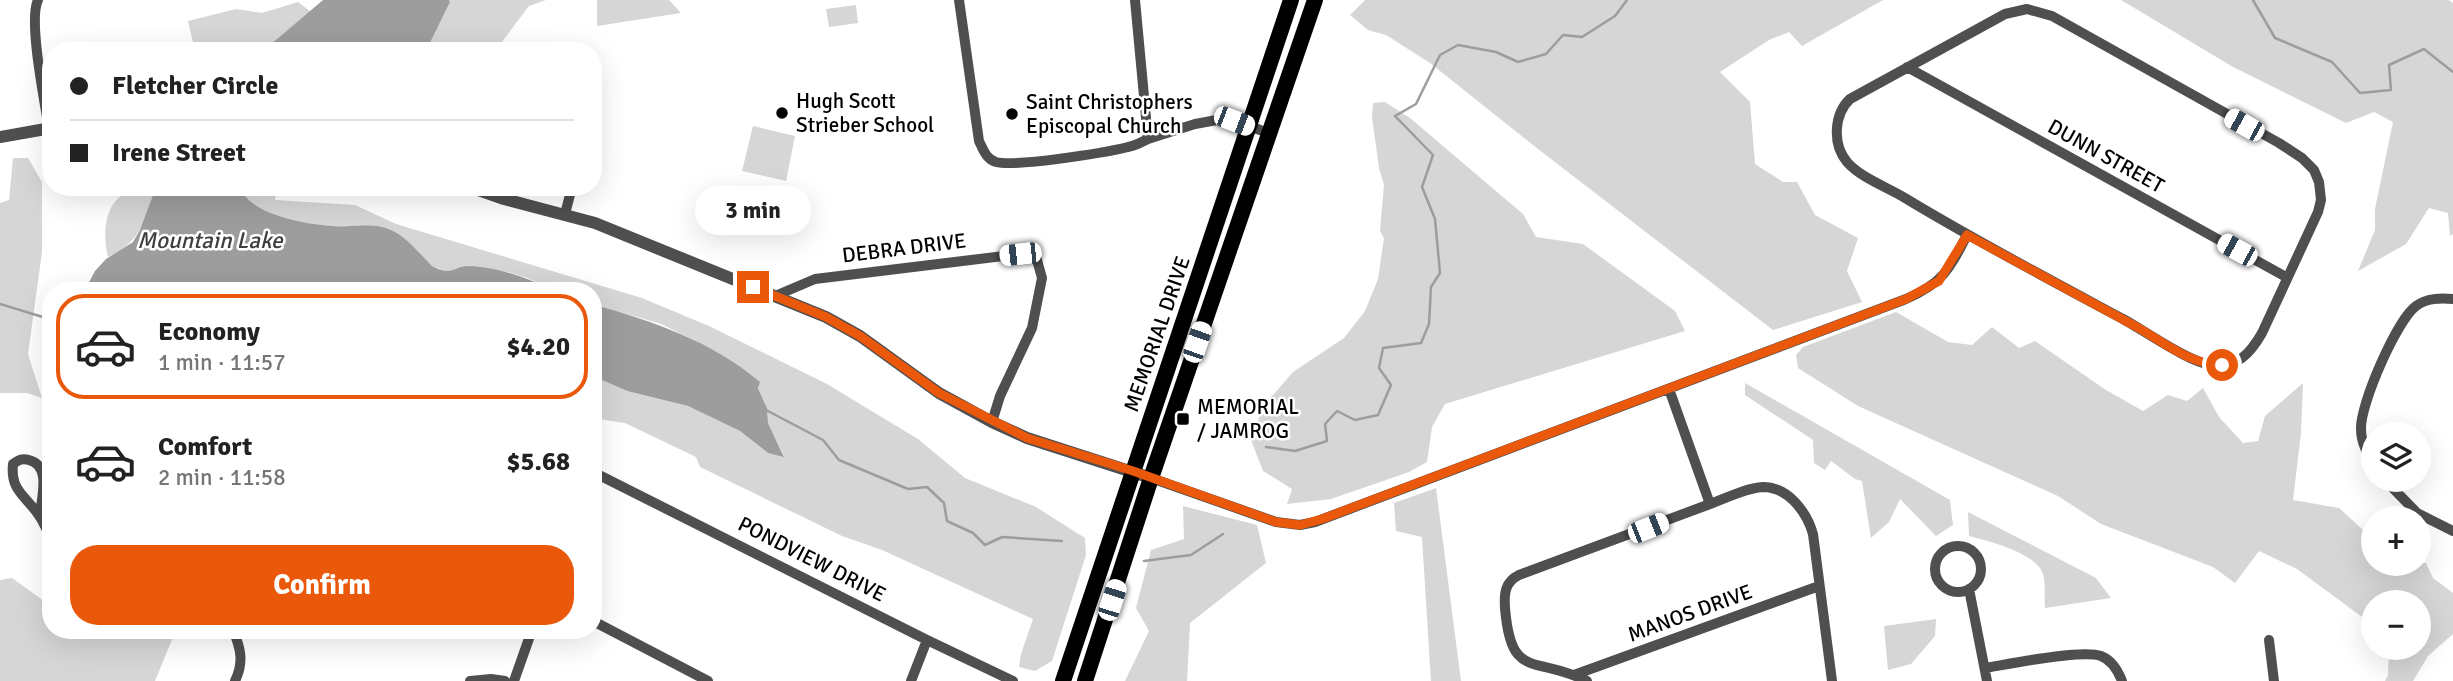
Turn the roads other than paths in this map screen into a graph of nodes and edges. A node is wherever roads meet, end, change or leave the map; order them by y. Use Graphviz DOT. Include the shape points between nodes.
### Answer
graph roads {
  1 [pos="38,0"];
  2 [pos="959,0"];
  3 [pos="1135,0"];
  4 [pos="1291,0"];
  5 [pos="1315,0"];
  6 [pos="1907,67"];
  7 [pos="42,76"];
  8 [pos="1248,126"];
  9 [pos="42,130"];
  10 [pos="1268,133"];
  11 [pos="0,137"];
  12 [pos="1148,139"];
  13 [pos="494,196"];
  14 [pos="570,196"];
  15 [pos="565,214"];
  16 [pos="1967,235"];
  17 [pos="2286,277"];
  18 [pos="775,296"];
  19 [pos="2453,299"];
  20 [pos="1669,389"];
  21 [pos="992,422"];
  22 [pos="2362,422"];
  23 [pos="42,470"];
  24 [pos="1133,471"];
  25 [pos="602,477"];
  26 [pos="1152,478"];
  27 [pos="2397,492"];
  28 [pos="42,495"];
  29 [pos="1710,504"];
  30 [pos="40,516"];
  31 [pos="42,520"];
  32 [pos="2453,531"];
  33 [pos="1819,586"];
  34 [pos="1969,589"];
  35 [pos="602,626"];
  36 [pos="236,639"];
  37 [pos="529,639"];
  38 [pos="927,640"];
  39 [pos="2269,640"];
  40 [pos="1985,668"];
  41 [pos="1573,675"];
  42 [pos="234,681"];
  43 [pos="470,681"];
  44 [pos="505,681"];
  45 [pos="514,681"];
  46 [pos="708,681"];
  47 [pos="911,681"];
  48 [pos="1013,681"];
  49 [pos="1063,681"];
  50 [pos="1085,681"];
  51 [pos="1587,681"];
  52 [pos="1832,681"];
  53 [pos="1987,681"];
  54 [pos="2122,681"];
  55 [pos="2274,681"];
  1 -- 7 [label="street" via="36,37"];
  2 -- 12 [label="street" via="979,141 994,161 1016,163 1091,153"];
  3 -- 12 [label="street"];
  4 -- 8 [label="main road, MEMORIAL DRIVE"];
  5 -- 10 [label="main road, MEMORIAL DRIVE"];
  6 -- 16 [label="street" via="1845,103 1838,118 1841,150 1861,173"];
  6 -- 17 [label="street, DUNN STREET"];
  6 -- 17 [label="street" via="2014,10 2033,9 2052,16 2309,164 2319,182 2320,206"];
  8 -- 10 [label="street"];
  8 -- 12 [label="street" via="1228,118"];
  8 -- 24 [label="main road, MEMORIAL DRIVE"];
  9 -- 11 [label="street"];
  10 -- 26 [label="main road, MEMORIAL DRIVE"];
  13 -- 15 [label="street"];
  14 -- 15 [label="street"];
  15 -- 18 [label="street" via="630,235"];
  16 -- 17 [label="street" via="2207,364 2228,365 2248,354"];
  16 -- 20 [label="street" via="1944,276 1917,294"];
  18 -- 21 [label="street" via="860,336 939,393"];
  18 -- 21 [label="street, DEBRA DRIVE" via="828,277 1020,254 1037,260 1042,278 1032,328"];
  19 -- 22 [label="street" via="2434,299 2417,306 2403,321 2368,395"];
  20 -- 26 [label="street" via="1300,525 1270,520"];
  20 -- 29 [label="street"];
  21 -- 24 [label="street" via="1027,438"];
  23 -- 30 [label="street" via="27,459 13,464 13,483"];
  24 -- 26 [label="street"];
  24 -- 49 [label="main road, MEMORIAL DRIVE"];
  25 -- 38 [label="street, PONDVIEW DRIVE"];
  26 -- 50 [label="main road, MEMORIAL DRIVE"];
  27 -- 32 [label="street" via="2417,513"];
  28 -- 30 [label="street"];
  29 -- 33 [label="street" via="1763,487 1787,496 1811,528"];
  29 -- 41 [label="street" via="1511,580 1505,589 1505,608 1516,657 1531,667"];
  30 -- 31 [label="street"];
  33 -- 41 [label="street, MANOS DRIVE"];
  33 -- 52 [label="street"];
  34 -- 34 [label="street" via="1952,591 1939,581 1936,564 1946,550 1962,547 1976,556 1980,576"];
  34 -- 40 [label="street"];
  35 -- 46 [label="street"];
  36 -- 42 [label="street" via="242,657"];
  37 -- 45 [label="street"];
  38 -- 47 [label="street"];
  38 -- 48 [label="street, PONDVIEW DRIVE"];
  39 -- 55 [label="street"];
  40 -- 53 [label="street"];
  40 -- 54 [label="street" via="2096,655 2111,663"];
  41 -- 51 [label="street"];
  43 -- 44 [label="street"];
}
